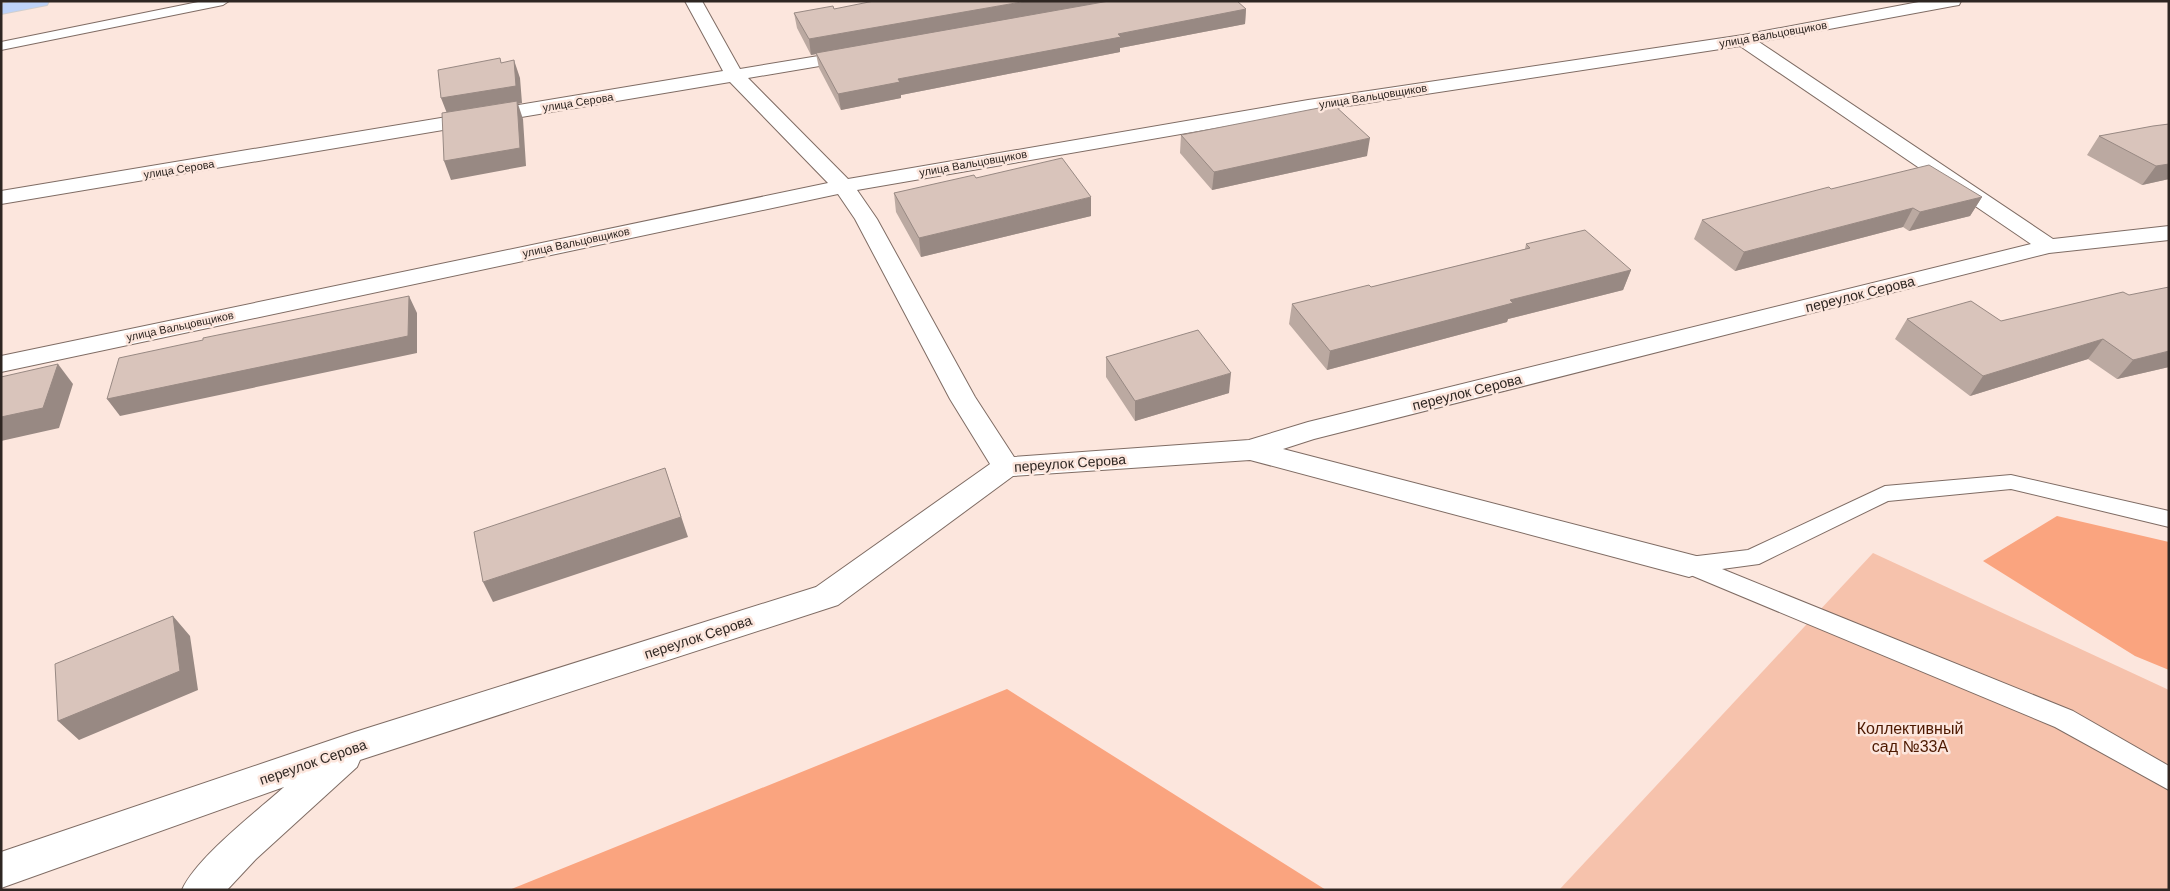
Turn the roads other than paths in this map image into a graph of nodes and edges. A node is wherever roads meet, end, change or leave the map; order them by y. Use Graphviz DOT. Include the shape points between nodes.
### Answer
graph roads {
  1 [pos="41,1"];
  2 [pos="224,1"];
  3 [pos="693,1"];
  4 [pos="1953,1"];
  5 [pos="1,8"];
  6 [pos="1743,40"];
  7 [pos="1,46"];
  8 [pos="871,52"];
  9 [pos="735,76"];
  10 [pos="843,186"];
  11 [pos="1,198"];
  12 [pos="2169,233"];
  13 [pos="2050,246"];
  14 [pos="1,364"];
  15 [pos="1250,450"];
  16 [pos="1006,467"];
  17 [pos="2169,519"];
  18 [pos="1689,564"];
  19 [pos="355,747"];
  20 [pos="2169,779"];
  21 [pos="1,870"];
  22 [pos="201,890"];
  1 -- 5 [label="main road"];
  2 -- 7 [label="lane"];
  3 -- 9 [label="street"];
  4 -- 6 [label="street, улица Вальцовщиков"];
  6 -- 10 [label="street, улица Вальцовщиков" via="1308,106"];
  6 -- 13 [label="street"];
  8 -- 9 [label="street, улица Серова"];
  9 -- 10 [label="street"];
  9 -- 11 [label="street, улица Серова"];
  10 -- 14 [label="street, улица Вальцовщиков"];
  10 -- 16 [label="street" via="866,219 963,399"];
  12 -- 13 [label="street, переулок Серова"];
  13 -- 15 [label="street, переулок Серова" via="1318,429"];
  15 -- 16 [label="street, переулок Серова"];
  15 -- 18 [label="street"];
  16 -- 19 [label="street, переулок Серова" via="827,596"];
  17 -- 18 [label="lane" via="2011,482 1885,494 1751,558"];
  18 -- 20 [label="lane" via="2064,718"];
  19 -- 21 [label="street, переулок Серова"];
  19 -- 22 [label="street" via="243,847"];
}
